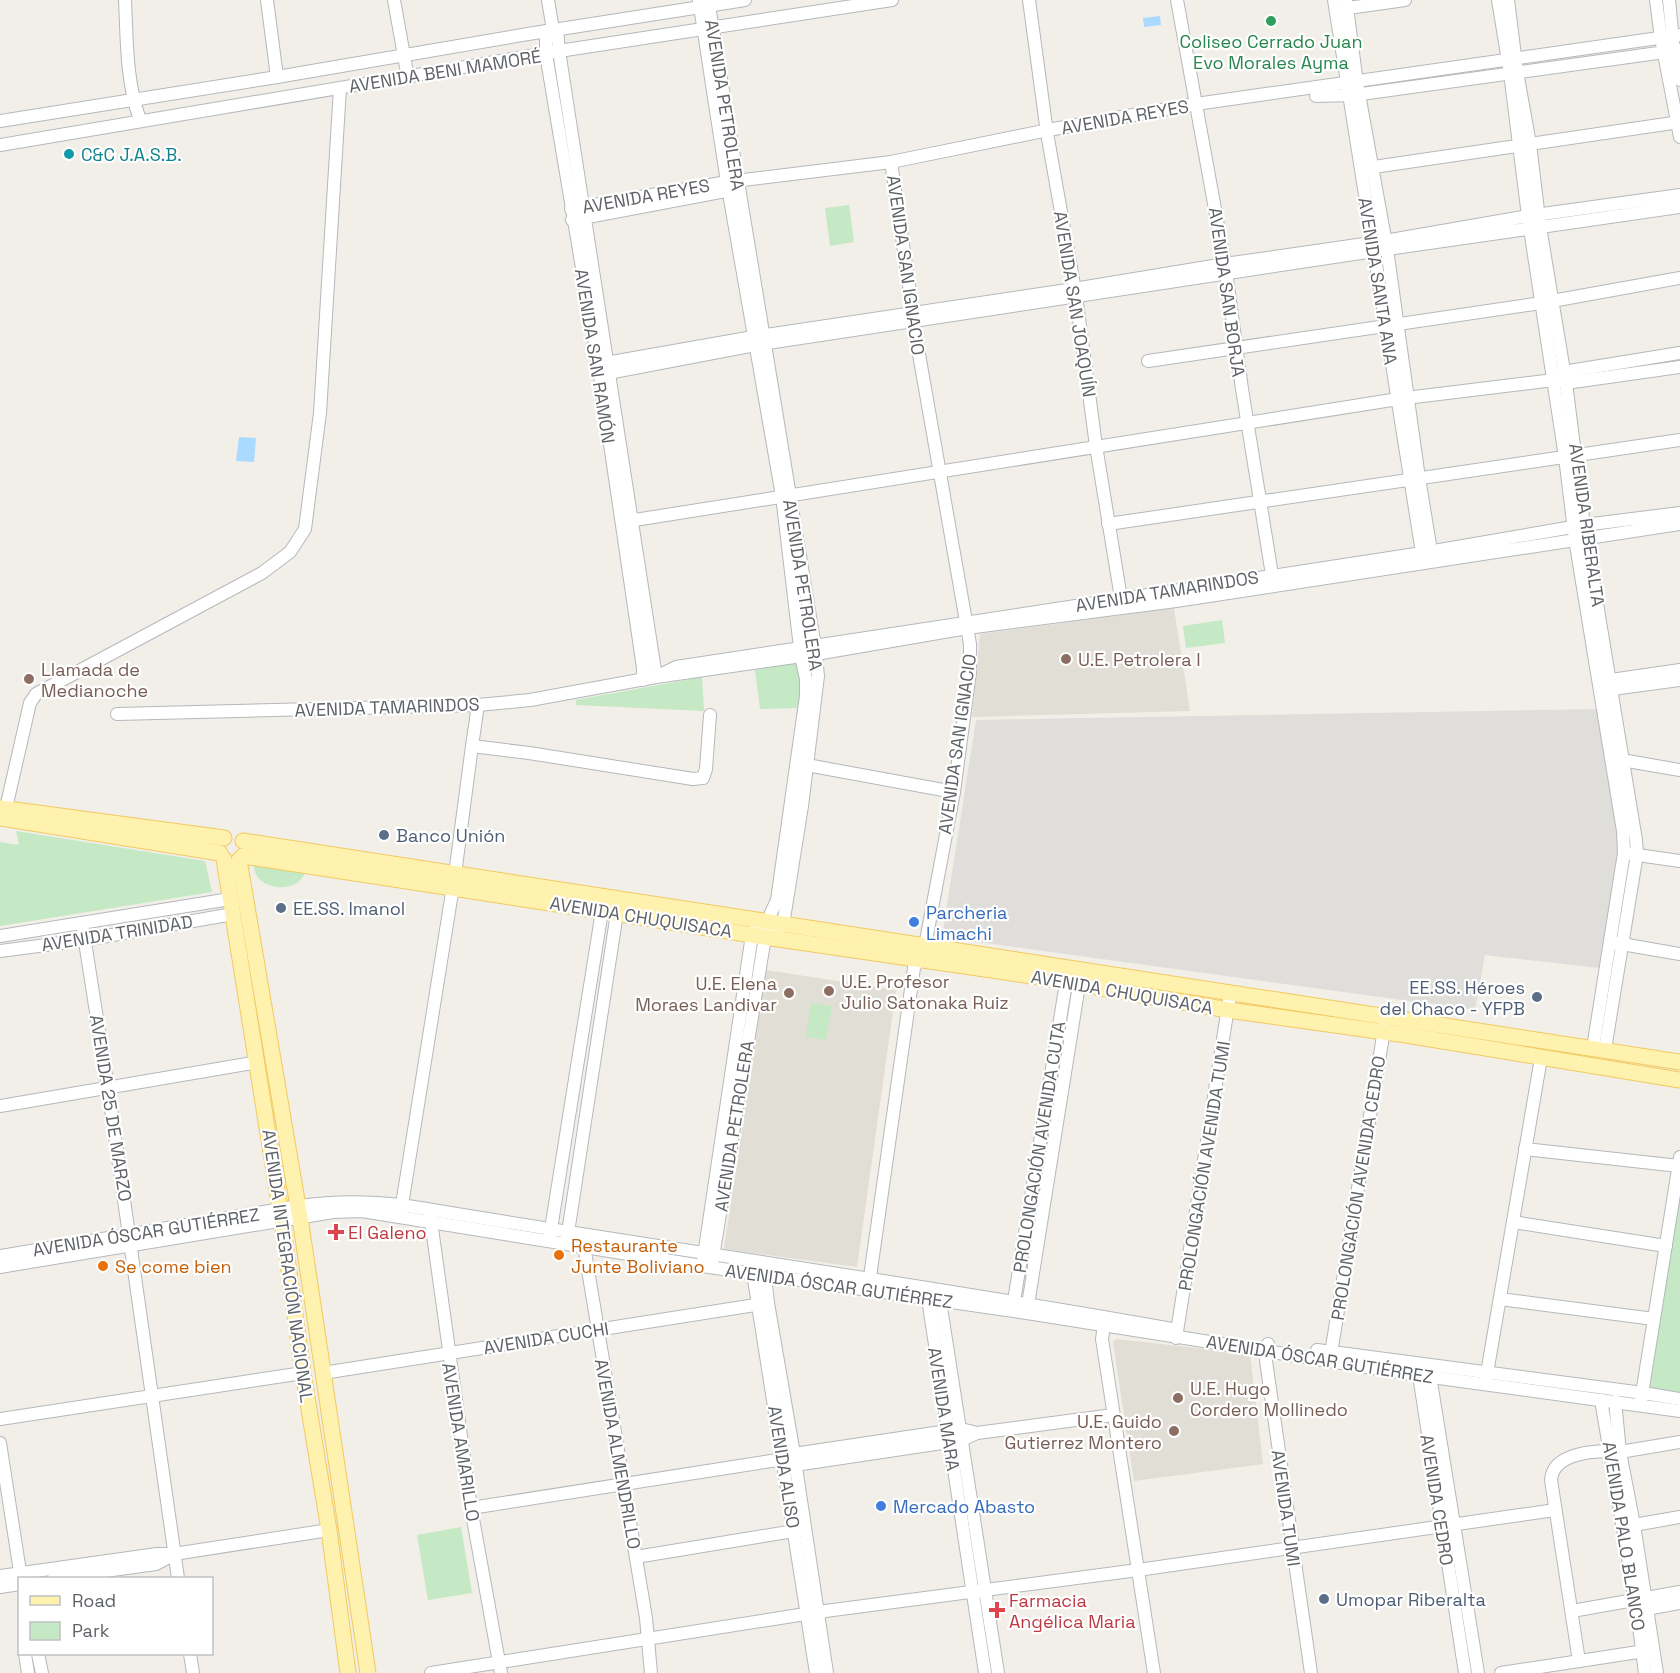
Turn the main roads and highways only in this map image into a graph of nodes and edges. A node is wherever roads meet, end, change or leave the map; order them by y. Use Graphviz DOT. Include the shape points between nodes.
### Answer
graph roads {
  1 [pos="2,812"];
  2 [pos="232,851"];
  3 [pos="454,881"];
  4 [pos="922,953"];
  5 [pos="1033,969"];
  6 [pos="1385,1024"];
  7 [pos="1680,1062"];
  8 [pos="1680,1080"];
  9 [pos="348,1673"];
  10 [pos="368,1673"];
  1 -- 2 [label="main road, AVENIDA CHUQUISACA"];
  2 -- 3 [label="main road, AVENIDA CHUQUISACA"];
  2 -- 9 [label="main road, AVENIDA INTEGRACIÓN NACIONAL" via="232,907"];
  2 -- 10 [label="main road, AVENIDA INTEGRACIÓN NACIONAL" via="300,1212"];
  3 -- 4 [label="main road, AVENIDA CHUQUISACA" via="767,922"];
  3 -- 4 [label="main road, AVENIDA CHUQUISACA" via="758,936"];
  4 -- 5 [label="main road, AVENIDA CHUQUISACA"];
  5 -- 6 [label="main road, AVENIDA CHUQUISACA" via="1231,993"];
  5 -- 6 [label="main road, AVENIDA CHUQUISACA" via="1073,984 1228,1010"];
  6 -- 7 [label="main road, AVENIDA CHUQUISACA" via="1599,1048"];
  6 -- 8 [label="main road, AVENIDA CHUQUISACA" via="1541,1058"];
}
